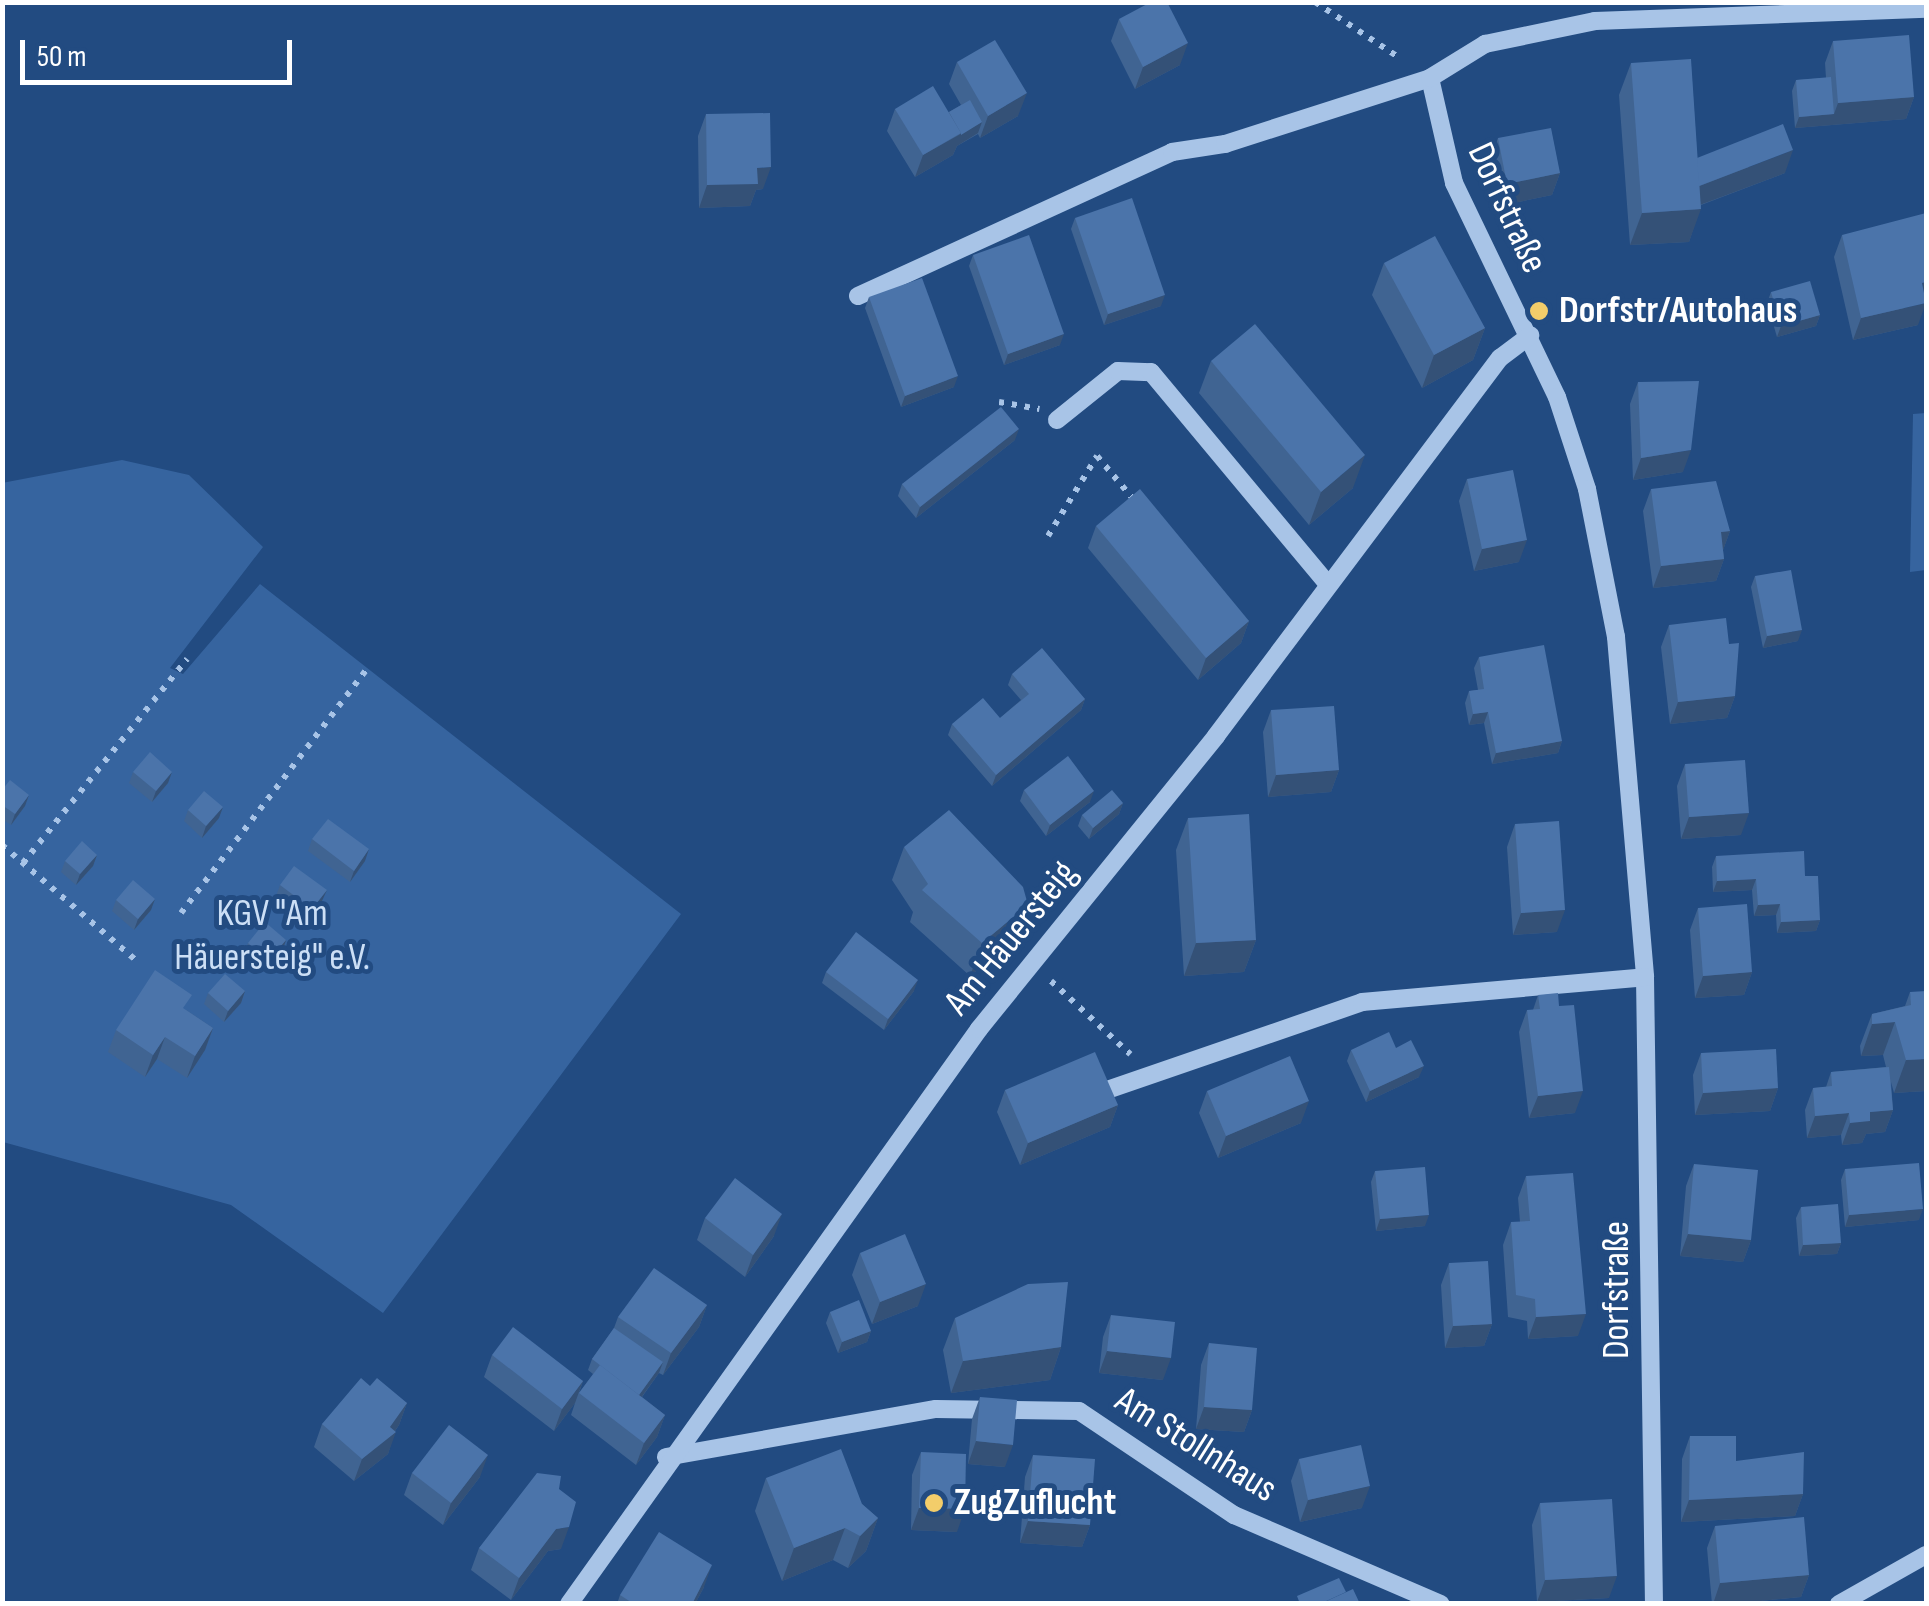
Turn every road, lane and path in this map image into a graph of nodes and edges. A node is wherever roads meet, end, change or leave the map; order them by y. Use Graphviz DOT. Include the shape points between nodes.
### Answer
graph roads {
  1 [pos="1315,2"];
  2 [pos="1926,10"];
  3 [pos="1430,78"];
  4 [pos="858,296"];
  5 [pos="1530,334"];
  6 [pos="999,402"];
  7 [pos="1038,408"];
  8 [pos="1057,420"];
  9 [pos="1147,514"];
  10 [pos="1048,536"];
  11 [pos="1327,583"];
  12 [pos="187,659"];
  13 [pos="370,666"];
  14 [pos="2,846"];
  15 [pos="23,863"];
  16 [pos="181,914"];
  17 [pos="138,962"];
  18 [pos="1032,964"];
  19 [pos="1645,977"];
  20 [pos="1153,1075"];
  21 [pos="1110,1089"];
  22 [pos="666,1458"];
  23 [pos="1926,1555"];
  24 [pos="569,1604"];
  25 [pos="1441,1604"];
  26 [pos="1654,1604"];
  27 [pos="1839,1604"];
  1 -- 3 [label="path"];
  2 -- 3 [label="street" via="1595,22 1485,44"];
  3 -- 4 [label="street" via="1224,144 1172,152"];
  3 -- 5 [label="street, Dorfstraße" via="1454,183"];
  5 -- 11 [label="street, Am Häuersteig" via="1500,358"];
  5 -- 19 [label="street, Dorfstraße" via="1588,489 1616,636"];
  6 -- 7 [label="path"];
  8 -- 11 [label="street" via="1118,371 1152,372"];
  9 -- 10 [label="path" via="1098,456"];
  11 -- 18 [label="street, Am Häuersteig"];
  12 -- 15 [label="path"];
  13 -- 16 [label="path"];
  14 -- 15 [label="path"];
  15 -- 17 [label="path"];
  18 -- 20 [label="path"];
  18 -- 22 [label="street, Am Häuersteig"];
  19 -- 20 [label="street" via="1362,1002"];
  19 -- 26 [label="street, Dorfstraße"];
  20 -- 21 [label="street"];
  22 -- 24 [label="street, Am Häuersteig"];
  22 -- 25 [label="street, Am Stollnhaus" via="936,1409 1079,1410 1234,1515"];
  23 -- 27 [label="street"];
}
